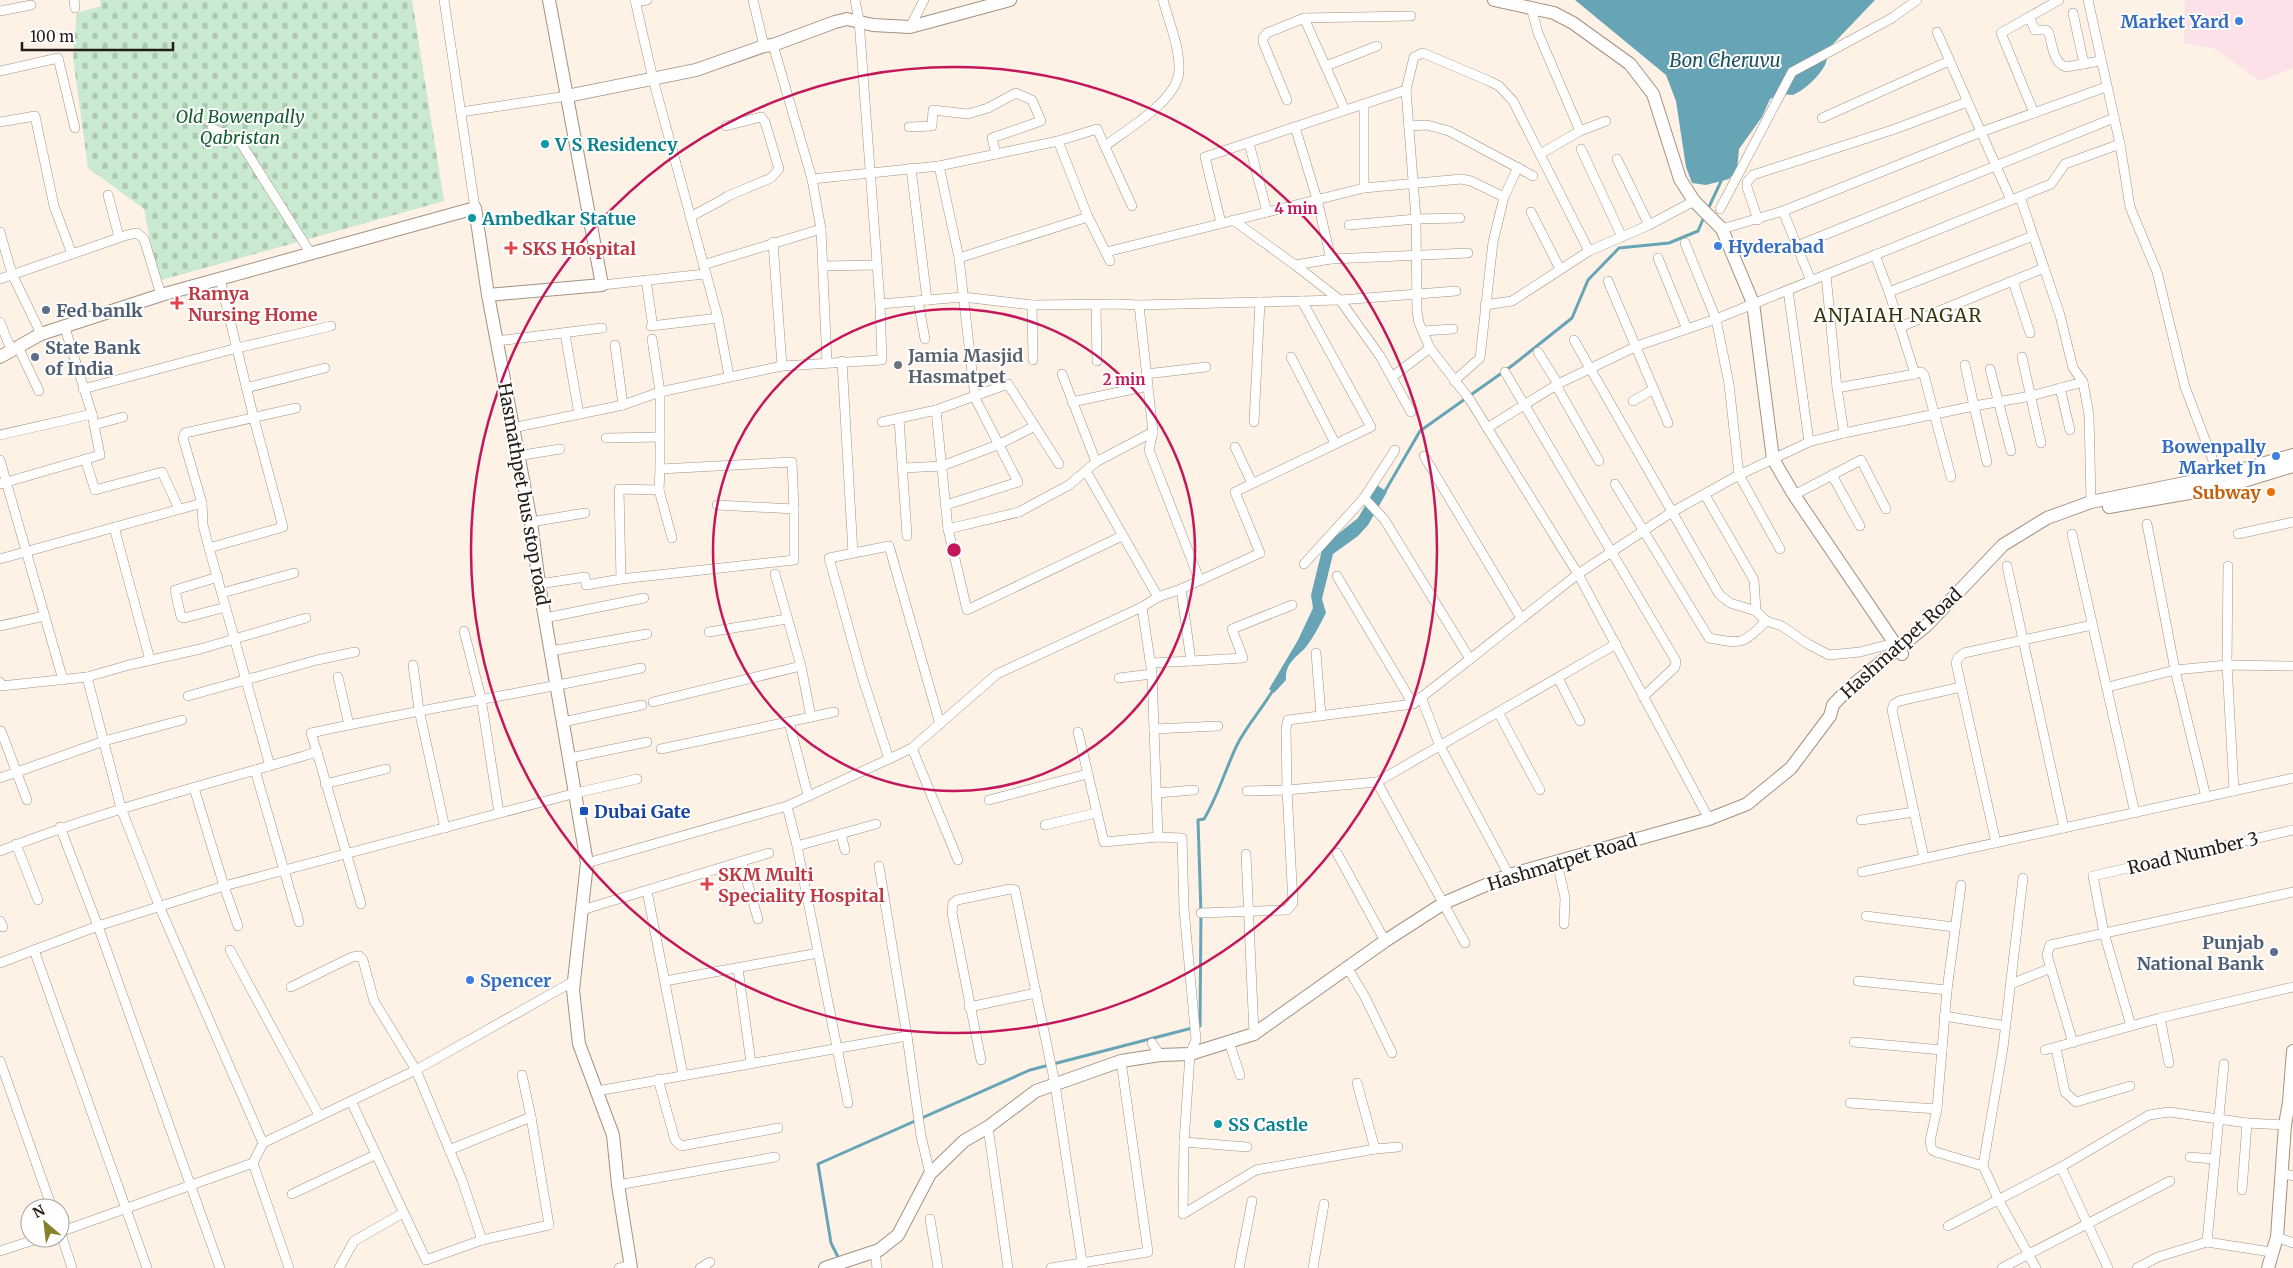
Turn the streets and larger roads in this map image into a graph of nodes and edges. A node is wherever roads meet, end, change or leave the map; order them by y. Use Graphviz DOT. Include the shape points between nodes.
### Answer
graph roads {
  1 [pos="444,0"];
  2 [pos="549,0"];
  3 [pos="647,0"];
  4 [pos="753,0"];
  5 [pos="855,0"];
  6 [pos="924,0"];
  7 [pos="1010,0"];
  8 [pos="1163,0"];
  9 [pos="1494,0"];
  10 [pos="1917,0"];
  11 [pos="2059,0"];
  12 [pos="2088,0"];
  13 [pos="635,1"];
  14 [pos="31,4"];
  15 [pos="1531,7"];
  16 [pos="0,11"];
  17 [pos="2073,13"];
  18 [pos="1411,16"];
  19 [pos="2029,17"];
  20 [pos="1304,18"];
  21 [pos="859,20"];
  22 [pos="910,27"];
  23 [pos="1937,32"];
  24 [pos="768,46"];
  25 [pos="1377,46"];
  26 [pos="1949,60"];
  27 [pos="2100,61"];
  28 [pos="2084,64"];
  29 [pos="1326,66"];
  30 [pos="0,71"];
  31 [pos="653,79"];
  32 [pos="2106,87"];
  33 [pos="1406,90"];
  34 [pos="567,96"];
  35 [pos="1286,100"];
  36 [pos="1967,102"];
  37 [pos="1364,105"];
  38 [pos="1345,110"];
  39 [pos="460,112"];
  40 [pos="2034,113"];
  41 [pos="1822,118"];
  42 [pos="2114,118"];
  43 [pos="1606,121"];
  44 [pos="0,122"];
  45 [pos="726,126"];
  46 [pos="1409,126"];
  47 [pos="909,127"];
  48 [pos="1295,127"];
  49 [pos="75,128"];
  50 [pos="212,128"];
  51 [pos="1580,131"];
  52 [pos="1981,132"];
  53 [pos="1058,141"];
  54 [pos="1249,143"];
  55 [pos="2120,144"];
  56 [pos="1105,146"];
  57 [pos="1581,149"];
  58 [pos="996,154"];
  59 [pos="1540,154"];
  60 [pos="1617,159"];
  61 [pos="939,166"];
  62 [pos="1996,166"];
  63 [pos="1518,167"];
  64 [pos="911,168"];
  65 [pos="870,174"];
  66 [pos="1533,176"];
  67 [pos="812,179"];
  68 [pos="1414,184"];
  69 [pos="1364,188"];
  70 [pos="108,195"];
  71 [pos="1504,197"];
  72 [pos="2016,198"];
  73 [pos="1317,199"];
  74 [pos="1697,205"];
  75 [pos="1132,206"];
  76 [pos="475,208"];
  77 [pos="1720,209"];
  78 [pos="1783,211"];
  79 [pos="1267,212"];
  80 [pos="1532,212"];
  81 [pos="1088,216"];
  82 [pos="690,217"];
  83 [pos="1460,218"];
  84 [pos="1416,219"];
  85 [pos="1232,220"];
  86 [pos="1758,220"];
  87 [pos="1221,223"];
  88 [pos="1349,225"];
  89 [pos="1649,225"];
  90 [pos="1718,226"];
  91 [pos="821,229"];
  92 [pos="0,232"];
  93 [pos="2033,236"];
  94 [pos="120,237"];
  95 [pos="1622,237"];
  96 [pos="773,242"];
  97 [pos="1685,243"];
  98 [pos="1797,246"];
  99 [pos="1589,251"];
  100 [pos="1106,252"];
  101 [pos="1468,252"];
  102 [pos="72,254"];
  103 [pos="311,254"];
  104 [pos="1875,255"];
  105 [pos="1416,257"];
  106 [pos="959,258"];
  107 [pos="1658,258"];
  108 [pos="1330,259"];
  109 [pos="1110,261"];
  110 [pos="877,265"];
  111 [pos="1295,265"];
  112 [pos="823,266"];
  113 [pos="2044,268"];
  114 [pos="704,269"];
  115 [pos="1560,269"];
  116 [pos="12,274"];
  117 [pos="1826,275"];
  118 [pos="0,278"];
  119 [pos="220,279"];
  120 [pos="646,280"];
  121 [pos="1608,281"];
  122 [pos="1811,281"];
  123 [pos="2013,281"];
  124 [pos="602,285"];
  125 [pos="1788,290"];
  126 [pos="1456,291"];
  127 [pos="1889,292"];
  128 [pos="1417,294"];
  129 [pos="161,295"];
  130 [pos="488,295"];
  131 [pos="964,297"];
  132 [pos="922,300"];
  133 [pos="1340,300"];
  134 [pos="1260,302"];
  135 [pos="1302,302"];
  136 [pos="1753,303"];
  137 [pos="880,304"];
  138 [pos="1032,305"];
  139 [pos="1096,305"];
  140 [pos="1139,305"];
  141 [pos="1485,305"];
  142 [pos="718,318"];
  143 [pos="1716,319"];
  144 [pos="0,322"];
  145 [pos="64,326"];
  146 [pos="331,326"];
  147 [pos="602,328"];
  148 [pos="1900,328"];
  149 [pos="1686,329"];
  150 [pos="1453,330"];
  151 [pos="1423,331"];
  152 [pos="2030,333"];
  153 [pos="41,334"];
  154 [pos="565,334"];
  155 [pos="652,339"];
  156 [pos="924,339"];
  157 [pos="1574,340"];
  158 [pos="498,341"];
  159 [pos="615,345"];
  160 [pos="1637,346"];
  161 [pos="237,348"];
  162 [pos="1430,348"];
  163 [pos="10,352"];
  164 [pos="1538,352"];
  165 [pos="1291,357"];
  166 [pos="2022,357"];
  167 [pos="1034,360"];
  168 [pos="842,361"];
  169 [pos="1097,361"];
  170 [pos="827,363"];
  171 [pos="1965,365"];
  172 [pos="782,366"];
  173 [pos="1206,367"];
  174 [pos="325,368"];
  175 [pos="1589,368"];
  176 [pos="1990,368"];
  177 [pos="1505,372"];
  178 [pos="1062,374"];
  179 [pos="1146,374"];
  180 [pos="1915,374"];
  181 [pos="729,376"];
  182 [pos="1392,377"];
  183 [pos="1454,381"];
  184 [pos="2083,382"];
  185 [pos="1557,385"];
  186 [pos="1148,386"];
  187 [pos="246,388"];
  188 [pos="1836,388"];
  189 [pos="2060,388"];
  190 [pos="83,389"];
  191 [pos="1654,389"];
  192 [pos="39,392"];
  193 [pos="660,392"];
  194 [pos="2031,396"];
  195 [pos="975,398"];
  196 [pos="1633,401"];
  197 [pos="1072,402"];
  198 [pos="1998,402"];
  199 [pos="623,405"];
  200 [pos="1527,405"];
  201 [pos="1974,406"];
  202 [pos="296,408"];
  203 [pos="936,410"];
  204 [pos="1411,412"];
  205 [pos="92,414"];
  206 [pos="579,414"];
  207 [pos="1934,416"];
  208 [pos="123,417"];
  209 [pos="254,419"];
  210 [pos="899,419"];
  211 [pos="882,422"];
  212 [pos="1254,422"];
  213 [pos="1668,423"];
  214 [pos="94,425"];
  215 [pos="1034,426"];
  216 [pos="512,428"];
  217 [pos="1487,428"];
  218 [pos="2070,430"];
  219 [pos="1153,432"];
  220 [pos="1844,432"];
  221 [pos="0,435"];
  222 [pos="660,437"];
  223 [pos="606,438"];
  224 [pos="1809,442"];
  225 [pos="2041,442"];
  226 [pos="1335,443"];
  227 [pos="1000,444"];
  228 [pos="1235,447"];
  229 [pos="560,449"];
  230 [pos="1395,450"];
  231 [pos="2011,452"];
  232 [pos="517,456"];
  233 [pos="1424,456"];
  234 [pos="85,459"];
  235 [pos="1773,459"];
  236 [pos="0,460"];
  237 [pos="1599,461"];
  238 [pos="1096,462"];
  239 [pos="1987,462"];
  240 [pos="1059,464"];
  241 [pos="2292,464"];
  242 [pos="942,466"];
  243 [pos="903,468"];
  244 [pos="660,469"];
  245 [pos="1086,470"];
  246 [pos="1739,475"];
  247 [pos="1832,475"];
  248 [pos="2219,476"];
  249 [pos="1951,477"];
  250 [pos="3,483"];
  251 [pos="1252,483"];
  252 [pos="1615,484"];
  253 [pos="659,490"];
  254 [pos="1705,494"];
  255 [pos="1794,495"];
  256 [pos="1364,498"];
  257 [pos="2091,502"];
  258 [pos="202,503"];
  259 [pos="717,505"];
  260 [pos="946,505"];
  261 [pos="794,508"];
  262 [pos="179,509"];
  263 [pos="1886,509"];
  264 [pos="1672,512"];
  265 [pos="585,513"];
  266 [pos="531,522"];
  267 [pos="2049,522"];
  268 [pos="2293,522"];
  269 [pos="2147,524"];
  270 [pos="1860,526"];
  271 [pos="114,527"];
  272 [pos="948,529"];
  273 [pos="1644,531"];
  274 [pos="2072,534"];
  275 [pos="2238,534"];
  276 [pos="906,536"];
  277 [pos="1122,536"];
  278 [pos="672,538"];
  279 [pos="209,548"];
  280 [pos="1780,549"];
  281 [pos="27,552"];
  282 [pos="1614,552"];
  283 [pos="853,553"];
  284 [pos="0,559"];
  285 [pos="1304,564"];
  286 [pos="2007,566"];
  287 [pos="2228,566"];
  288 [pos="294,573"];
  289 [pos="775,574"];
  290 [pos="1578,574"];
  291 [pos="1336,576"];
  292 [pos="218,578"];
  293 [pos="621,578"];
  294 [pos="1199,579"];
  295 [pos="539,584"];
  296 [pos="1181,589"];
  297 [pos="219,592"];
  298 [pos="1158,597"];
  299 [pos="644,598"];
  300 [pos="1292,605"];
  301 [pos="226,607"];
  302 [pos="1142,607"];
  303 [pos="1756,611"];
  304 [pos="44,616"];
  305 [pos="306,618"];
  306 [pos="545,618"];
  307 [pos="1521,618"];
  308 [pos="787,619"];
  309 [pos="1766,621"];
  310 [pos="2092,625"];
  311 [pos="0,626"];
  312 [pos="464,631"];
  313 [pos="709,632"];
  314 [pos="647,634"];
  315 [pos="234,638"];
  316 [pos="2024,640"];
  317 [pos="1616,644"];
  318 [pos="1898,649"];
  319 [pos="551,651"];
  320 [pos="355,652"];
  321 [pos="1316,653"];
  322 [pos="150,660"];
  323 [pos="1470,660"];
  324 [pos="1191,661"];
  325 [pos="1150,663"];
  326 [pos="412,666"];
  327 [pos="800,666"];
  328 [pos="2227,666"];
  329 [pos="2293,666"];
  330 [pos="641,668"];
  331 [pos="2175,670"];
  332 [pos="1152,674"];
  333 [pos="87,677"];
  334 [pos="338,677"];
  335 [pos="1120,678"];
  336 [pos="1558,678"];
  337 [pos="63,680"];
  338 [pos="247,680"];
  339 [pos="0,682"];
  340 [pos="556,687"];
  341 [pos="1961,687"];
  342 [pos="2108,687"];
  343 [pos="188,696"];
  344 [pos="1643,697"];
  345 [pos="480,698"];
  346 [pos="1421,698"];
  347 [pos="653,702"];
  348 [pos="1413,704"];
  349 [pos="642,705"];
  350 [pos="419,710"];
  351 [pos="834,712"];
  352 [pos="1498,712"];
  353 [pos="1321,716"];
  354 [pos="811,717"];
  355 [pos="182,720"];
  356 [pos="1580,721"];
  357 [pos="563,722"];
  358 [pos="789,722"];
  359 [pos="940,724"];
  360 [pos="349,725"];
  361 [pos="1218,726"];
  362 [pos="1154,729"];
  363 [pos="1,731"];
  364 [pos="1078,732"];
  365 [pos="104,741"];
  366 [pos="647,742"];
  367 [pos="1440,746"];
  368 [pos="912,748"];
  369 [pos="661,749"];
  370 [pos="317,752"];
  371 [pos="570,758"];
  372 [pos="889,759"];
  373 [pos="270,766"];
  374 [pos="386,769"];
  375 [pos="255,770"];
  376 [pos="16,772"];
  377 [pos="1087,774"];
  378 [pos="0,778"];
  379 [pos="2293,778"];
  380 [pos="638,779"];
  381 [pos="1377,782"];
  382 [pos="325,784"];
  383 [pos="194,788"];
  384 [pos="1194,790"];
  385 [pos="1287,790"];
  386 [pos="1540,790"];
  387 [pos="1247,791"];
  388 [pos="2234,791"];
  389 [pos="576,793"];
  390 [pos="1157,793"];
  391 [pos="808,795"];
  392 [pos="2206,797"];
  393 [pos="27,800"];
  394 [pos="989,800"];
  395 [pos="787,806"];
  396 [pos="121,808"];
  397 [pos="1914,812"];
  398 [pos="2135,812"];
  399 [pos="499,813"];
  400 [pos="1096,813"];
  401 [pos="1708,819"];
  402 [pos="1861,820"];
  403 [pos="876,824"];
  404 [pos="1046,825"];
  405 [pos="60,827"];
  406 [pos="445,828"];
  407 [pos="2064,828"];
  408 [pos="2293,830"];
  409 [pos="841,834"];
  410 [pos="1158,837"];
  411 [pos="1996,843"];
  412 [pos="16,844"];
  413 [pos="797,846"];
  414 [pos="845,850"];
  415 [pos="0,851"];
  416 [pos="769,853"];
  417 [pos="1337,853"];
  418 [pos="348,854"];
  419 [pos="1246,854"];
  420 [pos="1924,858"];
  421 [pos="958,860"];
  422 [pos="741,861"];
  423 [pos="587,862"];
  424 [pos="1557,862"];
  425 [pos="879,866"];
  426 [pos="285,870"];
  427 [pos="1862,872"];
  428 [pos="1509,875"];
  429 [pos="2024,878"];
  430 [pos="1961,885"];
  431 [pos="224,886"];
  432 [pos="647,891"];
  433 [pos="2293,892"];
  434 [pos="38,900"];
  435 [pos="1444,903"];
  436 [pos="361,904"];
  437 [pos="160,908"];
  438 [pos="582,910"];
  439 [pos="1248,911"];
  440 [pos="1201,913"];
  441 [pos="1866,916"];
  442 [pos="758,919"];
  443 [pos="299,922"];
  444 [pos="1564,924"];
  445 [pos="98,926"];
  446 [pos="238,926"];
  447 [pos="1954,927"];
  448 [pos="2104,934"];
  449 [pos="1385,940"];
  450 [pos="1465,943"];
  451 [pos="34,950"];
  452 [pos="230,950"];
  453 [pos="818,953"];
  454 [pos="0,963"];
  455 [pos="1347,967"];
  456 [pos="738,968"];
  457 [pos="2051,968"];
  458 [pos="574,981"];
  459 [pos="665,981"];
  460 [pos="1858,981"];
  461 [pos="2011,984"];
  462 [pos="292,987"];
  463 [pos="2293,987"];
  464 [pos="1947,990"];
  465 [pos="1036,994"];
  466 [pos="969,1007"];
  467 [pos="1944,1016"];
  468 [pos="2160,1018"];
  469 [pos="2006,1026"];
  470 [pos="2131,1026"];
  471 [pos="1254,1034"];
  472 [pos="907,1036"];
  473 [pos="1229,1042"];
  474 [pos="1854,1042"];
  475 [pos="1152,1043"];
  476 [pos="2073,1043"];
  477 [pos="838,1047"];
  478 [pos="2056,1048"];
  479 [pos="1942,1050"];
  480 [pos="2045,1050"];
  481 [pos="2293,1051"];
  482 [pos="1392,1053"];
  483 [pos="1190,1054"];
  484 [pos="1160,1055"];
  485 [pos="981,1060"];
  486 [pos="0,1061"];
  487 [pos="1120,1061"];
  488 [pos="752,1063"];
  489 [pos="2169,1063"];
  490 [pos="2224,1064"];
  491 [pos="416,1070"];
  492 [pos="522,1075"];
  493 [pos="683,1075"];
  494 [pos="1240,1075"];
  495 [pos="658,1080"];
  496 [pos="1357,1083"];
  497 [pos="1055,1084"];
  498 [pos="2130,1086"];
  499 [pos="597,1091"];
  500 [pos="351,1101"];
  501 [pos="848,1103"];
  502 [pos="1850,1103"];
  503 [pos="2291,1103"];
  504 [pos="1937,1109"];
  505 [pos="319,1115"];
  506 [pos="531,1117"];
  507 [pos="2219,1119"];
  508 [pos="2247,1123"];
  509 [pos="2284,1125"];
  510 [pos="988,1127"];
  511 [pos="778,1128"];
  512 [pos="1184,1142"];
  513 [pos="263,1143"];
  514 [pos="1398,1147"];
  515 [pos="1247,1148"];
  516 [pos="1376,1149"];
  517 [pos="449,1150"];
  518 [pos="375,1155"];
  519 [pos="775,1157"];
  520 [pos="2190,1157"];
  521 [pos="2214,1159"];
  522 [pos="253,1164"];
  523 [pos="2061,1167"];
  524 [pos="1986,1170"];
  525 [pos="930,1174"];
  526 [pos="2287,1174"];
  527 [pos="2170,1181"];
  528 [pos="191,1185"];
  529 [pos="618,1185"];
  530 [pos="2242,1190"];
  531 [pos="292,1194"];
  532 [pos="48,1198"];
  533 [pos="1998,1199"];
  534 [pos="1252,1201"];
  535 [pos="1324,1204"];
  536 [pos="126,1208"];
  537 [pos="402,1213"];
  538 [pos="930,1219"];
  539 [pos="2087,1224"];
  540 [pos="1948,1226"];
  541 [pos="70,1228"];
  542 [pos="2277,1237"];
  543 [pos="482,1240"];
  544 [pos="2207,1242"];
  545 [pos="2293,1242"];
  546 [pos="20,1244"];
  547 [pos="66,1248"];
  548 [pos="0,1251"];
  549 [pos="2271,1252"];
  550 [pos="869,1253"];
  551 [pos="2028,1254"];
  552 [pos="710,1262"];
  553 [pos="1083,1265"];
  554 [pos="627,1267"];
  555 [pos="827,1267"];
  556 [pos="72,1268"];
  557 [pos="147,1268"];
  558 [pos="220,1268"];
  559 [pos="289,1268"];
  560 [pos="339,1268"];
  561 [pos="700,1268"];
  562 [pos="877,1268"];
  563 [pos="938,1268"];
  564 [pos="1008,1268"];
  565 [pos="1051,1268"];
  566 [pos="1239,1268"];
  567 [pos="1313,1268"];
  568 [pos="2002,1268"];
  569 [pos="2036,1268"];
  570 [pos="2108,1268"];
  571 [pos="2137,1268"];
  572 [pos="2268,1268"];
  1 -- 39 [label="street"];
  2 -- 34 [label="street"];
  3 -- 13 [label="street"];
  4 -- 24 [label="street"];
  5 -- 21 [label="street"];
  6 -- 22 [label="street"];
  7 -- 22 [label="street"];
  8 -- 56 [label="street" via="1178,56 1179,73 1174,88 1161,104"];
  9 -- 15 [label="street"];
  10 -- 77 [label="street" via="1892,18 1792,72"];
  11 -- 19 [label="street"];
  12 -- 27 [label="street"];
  13 -- 31 [label="street"];
  14 -- 16 [label="street"];
  15 -- 51 [label="street" via="1538,33"];
  15 -- 74 [label="street" via="1554,13 1573,23 1630,64 1641,77 1653,94 1677,171"];
  17 -- 28 [label="street"];
  18 -- 20 [label="street"];
  19 -- 28 [label="street" via="2034,30 2049,33 2059,63 2066,67"];
  19 -- 40 [label="street" via="2001,33"];
  20 -- 29 [label="street"];
  20 -- 35 [label="street" via="1267,33 1263,38"];
  21 -- 22 [label="street" via="873,25"];
  21 -- 24 [label="street" via="835,22"];
  21 -- 65 [label="street"];
  23 -- 26 [label="street"];
  24 -- 31 [label="street" via="696,70"];
  24 -- 67 [label="street"];
  25 -- 29 [label="street"];
  26 -- 36 [label="street"];
  26 -- 41 [label="street"];
  27 -- 28 [label="street"];
  27 -- 32 [label="street"];
  29 -- 38 [label="street"];
  30 -- 49 [label="street" via="58,58"];
  31 -- 34 [label="street"];
  31 -- 82 [label="street"];
  32 -- 40 [label="street"];
  32 -- 42 [label="street"];
  33 -- 37 [label="street"];
  33 -- 46 [label="street"];
  33 -- 59 [label="street" via="1414,57 1423,53 1489,80 1514,102"];
  34 -- 39 [label="street"];
  34 -- 124 [label="street"];
  36 -- 52 [label="street"];
  36 -- 86 [label="street" via="1753,175 1747,186"];
  37 -- 38 [label="street"];
  37 -- 69 [label="street"];
  38 -- 48 [label="street"];
  39 -- 76 [label="street"];
  40 -- 52 [label="street"];
  42 -- 55 [label="street"];
  42 -- 62 [label="street"];
  43 -- 51 [label="street"];
  44 -- 102 [label="street" via="35,116 54,206"];
  45 -- 82 [label="street" via="761,117 779,168 770,178"];
  46 -- 63 [label="street" via="1427,125 1449,132"];
  46 -- 68 [label="street"];
  47 -- 58 [label="street" via="932,126 933,110 968,114 988,108 1016,93 1032,100 1041,121 992,138"];
  48 -- 54 [label="street"];
  48 -- 73 [label="street"];
  50 -- 103 [label="street" via="239,140"];
  51 -- 59 [label="street"];
  52 -- 62 [label="street"];
  52 -- 78 [label="street"];
  53 -- 56 [label="street" via="1097,129"];
  53 -- 58 [label="street"];
  53 -- 81 [label="street"];
  54 -- 79 [label="street"];
  54 -- 87 [label="street" via="1205,158"];
  55 -- 72 [label="street" via="2065,164 2051,184"];
  55 -- 248 [label="street" via="2130,206 2157,272 2185,388"];
  56 -- 75 [label="street"];
  57 -- 95 [label="street"];
  58 -- 61 [label="street"];
  59 -- 99 [label="street"];
  60 -- 89 [label="street"];
  61 -- 64 [label="street"];
  61 -- 106 [label="street"];
  62 -- 72 [label="street"];
  62 -- 98 [label="street"];
  63 -- 66 [label="street"];
  63 -- 71 [label="street"];
  64 -- 65 [label="street"];
  64 -- 132 [label="street"];
  65 -- 67 [label="street"];
  65 -- 110 [label="street"];
  67 -- 91 [label="street"];
  68 -- 69 [label="street"];
  68 -- 71 [label="street" via="1461,179"];
  68 -- 84 [label="street"];
  69 -- 73 [label="street"];
  70 -- 94 [label="street"];
  71 -- 141 [label="street" via="1492,242"];
  72 -- 93 [label="street"];
  72 -- 104 [label="street"];
  73 -- 79 [label="street"];
  73 -- 108 [label="street"];
  74 -- 89 [label="street"];
  74 -- 90 [label="street"];
  76 -- 103 [label="street"];
  76 -- 130 [label="street, Hasmathpet bus stop road"];
  78 -- 86 [label="street"];
  78 -- 98 [label="street"];
  79 -- 85 [label="street"];
  80 -- 115 [label="street"];
  81 -- 100 [label="street"];
  81 -- 106 [label="street"];
  82 -- 114 [label="street"];
  83 -- 84 [label="street"];
  84 -- 88 [label="street"];
  84 -- 105 [label="street"];
  85 -- 87 [label="street"];
  85 -- 111 [label="street"];
  86 -- 90 [label="street"];
  87 -- 100 [label="street"];
  89 -- 95 [label="street"];
  90 -- 136 [label="street"];
  91 -- 96 [label="street"];
  91 -- 112 [label="street"];
  92 -- 116 [label="street"];
  93 -- 113 [label="street"];
  93 -- 127 [label="street"];
  94 -- 102 [label="street"];
  94 -- 129 [label="street" via="137,233 144,239"];
  95 -- 99 [label="street"];
  96 -- 114 [label="street"];
  96 -- 172 [label="street"];
  97 -- 143 [label="street"];
  98 -- 122 [label="street"];
  99 -- 115 [label="street"];
  100 -- 109 [label="street"];
  101 -- 105 [label="street"];
  102 -- 116 [label="street"];
  103 -- 119 [label="street"];
  104 -- 117 [label="street"];
  104 -- 127 [label="street"];
  105 -- 108 [label="street"];
  105 -- 128 [label="street"];
  106 -- 131 [label="street"];
  107 -- 149 [label="street"];
  108 -- 111 [label="street"];
  110 -- 112 [label="street"];
  110 -- 137 [label="street"];
  111 -- 133 [label="street"];
  112 -- 170 [label="street"];
  113 -- 123 [label="street"];
  113 -- 184 [label="street" via="2073,368"];
  114 -- 120 [label="street"];
  114 -- 142 [label="street"];
  115 -- 141 [label="street" via="1512,301"];
  116 -- 118 [label="street"];
  116 -- 153 [label="street"];
  117 -- 122 [label="street"];
  117 -- 188 [label="street"];
  119 -- 129 [label="street"];
  119 -- 161 [label="street"];
  120 -- 124 [label="street"];
  120 -- 142 [label="street" via="652,323"];
  121 -- 160 [label="street"];
  122 -- 125 [label="street"];
  123 -- 148 [label="street"];
  123 -- 152 [label="street"];
  124 -- 130 [label="street"];
  125 -- 136 [label="street"];
  125 -- 224 [label="street"];
  126 -- 128 [label="street"];
  127 -- 148 [label="street"];
  128 -- 133 [label="street"];
  128 -- 151 [label="street" via="1417,312"];
  129 -- 145 [label="street"];
  130 -- 158 [label="street, Hasmathpet bus stop road"];
  131 -- 132 [label="street"];
  131 -- 138 [label="street"];
  131 -- 195 [label="street"];
  132 -- 137 [label="street"];
  132 -- 156 [label="street"];
  133 -- 135 [label="street"];
  133 -- 182 [label="street"];
  134 -- 135 [label="street"];
  134 -- 140 [label="street"];
  134 -- 212 [label="street"];
  135 -- 226 [label="street" via="1371,427"];
  136 -- 143 [label="street"];
  136 -- 235 [label="street"];
  137 -- 168 [label="street" via="882,360"];
  138 -- 139 [label="street"];
  138 -- 167 [label="street"];
  139 -- 140 [label="street"];
  139 -- 169 [label="street"];
  140 -- 179 [label="street"];
  141 -- 183 [label="street" via="1480,358"];
  142 -- 181 [label="street"];
  143 -- 149 [label="street"];
  143 -- 246 [label="street" via="1729,384"];
  144 -- 163 [label="street"];
  145 -- 153 [label="street"];
  145 -- 190 [label="street"];
  146 -- 161 [label="street"];
  147 -- 154 [label="street"];
  148 -- 180 [label="street"];
  149 -- 160 [label="street"];
  150 -- 151 [label="street"];
  151 -- 162 [label="street"];
  153 -- 163 [label="street"];
  154 -- 158 [label="street"];
  154 -- 206 [label="street"];
  155 -- 193 [label="street"];
  157 -- 175 [label="street"];
  158 -- 216 [label="street, Hasmathpet bus stop road"];
  159 -- 199 [label="street"];
  160 -- 175 [label="street"];
  160 -- 191 [label="street"];
  161 -- 187 [label="street"];
  161 -- 190 [label="street"];
  162 -- 182 [label="street"];
  162 -- 183 [label="street"];
  163 -- 192 [label="street"];
  164 -- 185 [label="street"];
  165 -- 226 [label="street"];
  166 -- 194 [label="street"];
  168 -- 170 [label="street"];
  168 -- 283 [label="street"];
  170 -- 172 [label="street"];
  171 -- 201 [label="street"];
  172 -- 181 [label="street"];
  173 -- 179 [label="street"];
  174 -- 187 [label="street"];
  175 -- 185 [label="street"];
  175 -- 264 [label="street"];
  176 -- 198 [label="street"];
  177 -- 200 [label="street"];
  178 -- 197 [label="street"];
  179 -- 186 [label="street"];
  180 -- 188 [label="street"];
  180 -- 207 [label="street" via="1921,372 1924,375"];
  181 -- 193 [label="street"];
  182 -- 204 [label="street"];
  183 -- 217 [label="street"];
  184 -- 189 [label="street"];
  184 -- 257 [label="street" via="2089,415"];
  185 -- 200 [label="street"];
  185 -- 237 [label="street"];
  186 -- 197 [label="street"];
  186 -- 219 [label="street"];
  187 -- 209 [label="street"];
  188 -- 220 [label="street"];
  189 -- 194 [label="street"];
  189 -- 218 [label="street"];
  190 -- 205 [label="street"];
  191 -- 196 [label="street"];
  191 -- 213 [label="street"];
  193 -- 199 [label="street"];
  193 -- 222 [label="street"];
  194 -- 198 [label="street"];
  194 -- 225 [label="street"];
  195 -- 203 [label="street"];
  195 -- 215 [label="street" via="1008,384"];
  195 -- 227 [label="street"];
  197 -- 238 [label="street"];
  198 -- 201 [label="street"];
  198 -- 231 [label="street"];
  199 -- 206 [label="street"];
  200 -- 217 [label="street"];
  200 -- 282 [label="street"];
  201 -- 207 [label="street"];
  201 -- 239 [label="street"];
  202 -- 209 [label="street"];
  203 -- 210 [label="street"];
  203 -- 242 [label="street"];
  205 -- 214 [label="street"];
  205 -- 221 [label="street"];
  206 -- 216 [label="street"];
  207 -- 220 [label="street"];
  207 -- 249 [label="street"];
  208 -- 214 [label="street"];
  209 -- 258 [label="street" via="185,434 183,438"];
  209 -- 279 [label="street" via="283,526"];
  210 -- 211 [label="street"];
  210 -- 243 [label="street"];
  214 -- 234 [label="street" via="100,455"];
  215 -- 227 [label="street"];
  215 -- 240 [label="street"];
  216 -- 232 [label="street, Hasmathpet bus stop road"];
  217 -- 290 [label="street"];
  219 -- 238 [label="street"];
  219 -- 294 [label="street" via="1149,450"];
  220 -- 224 [label="street"];
  222 -- 223 [label="street"];
  222 -- 244 [label="street"];
  224 -- 235 [label="street"];
  226 -- 251 [label="street"];
  227 -- 242 [label="street"];
  227 -- 260 [label="street" via="1018,482"];
  228 -- 251 [label="street"];
  229 -- 232 [label="street"];
  230 -- 256 [label="street"];
  232 -- 266 [label="street, Hasmathpet bus stop road"];
  233 -- 307 [label="street"];
  234 -- 250 [label="street"];
  234 -- 262 [label="street" via="94,490 162,472"];
  235 -- 246 [label="street"];
  235 -- 255 [label="street"];
  236 -- 250 [label="street"];
  238 -- 245 [label="street"];
  241 -- 248 [label="street, Hashmatpet Road"];
  241 -- 267 [label="street" via="2224,487 2092,510"];
  242 -- 243 [label="street"];
  242 -- 260 [label="street"];
  243 -- 276 [label="street"];
  244 -- 253 [label="street"];
  244 -- 261 [label="street" via="792,462"];
  245 -- 272 [label="street" via="1069,484 1019,512"];
  245 -- 277 [label="street"];
  246 -- 254 [label="street"];
  246 -- 280 [label="street"];
  247 -- 255 [label="street"];
  247 -- 263 [label="street" via="1861,460"];
  247 -- 270 [label="street"];
  248 -- 257 [label="street, Hashmatpet Road"];
  250 -- 281 [label="street"];
  251 -- 294 [label="street" via="1234,492 1260,553"];
  252 -- 273 [label="street"];
  253 -- 278 [label="street"];
  253 -- 293 [label="street" via="619,489"];
  254 -- 264 [label="street"];
  254 -- 303 [label="street" via="1754,580"];
  255 -- 318 [label="street"];
  256 -- 285 [label="street"];
  256 -- 323 [label="street" via="1384,519"];
  257 -- 267 [label="street, Hashmatpet Road"];
  258 -- 262 [label="street"];
  258 -- 279 [label="street"];
  259 -- 261 [label="street"];
  260 -- 272 [label="street"];
  261 -- 293 [label="street" via="794,560"];
  262 -- 271 [label="street"];
  264 -- 273 [label="street"];
  264 -- 303 [label="street" via="1724,600"];
  265 -- 266 [label="street"];
  266 -- 295 [label="street, Hasmathpet bus stop road"];
  267 -- 318 [label="street, Hashmatpet Road" via="2002,545 1927,625"];
  268 -- 275 [label="street"];
  269 -- 331 [label="street"];
  271 -- 281 [label="street"];
  271 -- 322 [label="street"];
  272 -- 277 [label="street" via="967,610"];
  273 -- 282 [label="street"];
  273 -- 309 [label="street" via="1708,638 1741,642 1751,637"];
  274 -- 310 [label="street"];
  277 -- 298 [label="street"];
  279 -- 292 [label="street"];
  281 -- 284 [label="street"];
  281 -- 304 [label="street"];
  282 -- 290 [label="street"];
  282 -- 344 [label="street" via="1677,664"];
  283 -- 359 [label="street" via="889,546"];
  283 -- 372 [label="street" via="829,558"];
  286 -- 316 [label="street"];
  287 -- 328 [label="street"];
  288 -- 297 [label="street"];
  289 -- 308 [label="street"];
  290 -- 307 [label="street"];
  290 -- 317 [label="street"];
  291 -- 348 [label="street"];
  292 -- 297 [label="street"];
  292 -- 301 [label="street" via="175,590 181,617"];
  293 -- 295 [label="street" via="586,585 585,578"];
  294 -- 296 [label="street"];
  295 -- 306 [label="street, Hasmathpet bus stop road"];
  296 -- 298 [label="street"];
  296 -- 324 [label="street"];
  297 -- 301 [label="street"];
  298 -- 302 [label="street"];
  299 -- 306 [label="street"];
  300 -- 324 [label="street" via="1232,629 1243,658"];
  301 -- 315 [label="street"];
  302 -- 325 [label="street"];
  302 -- 359 [label="street" via="997,674"];
  303 -- 309 [label="street"];
  304 -- 311 [label="street"];
  304 -- 337 [label="street"];
  305 -- 315 [label="street"];
  306 -- 319 [label="street, Hasmathpet bus stop road"];
  307 -- 323 [label="street"];
  308 -- 313 [label="street"];
  308 -- 327 [label="street"];
  309 -- 318 [label="street" via="1782,626 1829,655"];
  310 -- 316 [label="street"];
  310 -- 342 [label="street"];
  312 -- 345 [label="street"];
  314 -- 319 [label="street"];
  315 -- 322 [label="street" via="200,650"];
  315 -- 338 [label="street"];
  316 -- 341 [label="street" via="1964,653 1956,663"];
  316 -- 407 [label="street"];
  317 -- 336 [label="street"];
  317 -- 344 [label="street"];
  318 -- 401 [label="street, Hashmatpet Road" via="1839,711 1830,716 1791,768 1770,788 1747,804"];
  319 -- 340 [label="street, Hasmathpet bus stop road"];
  320 -- 338 [label="street"];
  321 -- 353 [label="street"];
  322 -- 333 [label="street"];
  323 -- 346 [label="street"];
  324 -- 325 [label="street"];
  325 -- 332 [label="street"];
  326 -- 350 [label="street"];
  327 -- 347 [label="street"];
  327 -- 354 [label="street"];
  328 -- 329 [label="street"];
  328 -- 331 [label="street"];
  328 -- 388 [label="street"];
  330 -- 340 [label="street"];
  331 -- 342 [label="street"];
  331 -- 392 [label="street"];
  332 -- 335 [label="street"];
  332 -- 362 [label="street"];
  333 -- 337 [label="street"];
  333 -- 365 [label="street"];
  334 -- 360 [label="street"];
  336 -- 352 [label="street"];
  336 -- 356 [label="street"];
  337 -- 339 [label="street" via="1,686"];
  338 -- 343 [label="street"];
  338 -- 373 [label="street"];
  340 -- 345 [label="street"];
  340 -- 357 [label="street, Hasmathpet bus stop road"];
  341 -- 397 [label="street" via="1894,704 1892,710"];
  341 -- 411 [label="street"];
  342 -- 398 [label="street"];
  344 -- 401 [label="street"];
  345 -- 350 [label="street"];
  345 -- 399 [label="street"];
  346 -- 348 [label="street"];
  346 -- 367 [label="street"];
  348 -- 353 [label="street"];
  349 -- 357 [label="street"];
  350 -- 360 [label="street"];
  350 -- 406 [label="street"];
  351 -- 354 [label="street"];
  352 -- 367 [label="street"];
  352 -- 386 [label="street"];
  353 -- 385 [label="street" via="1288,720"];
  354 -- 358 [label="street"];
  355 -- 365 [label="street"];
  357 -- 371 [label="street, Hasmathpet bus stop road"];
  358 -- 369 [label="street"];
  358 -- 391 [label="street"];
  359 -- 368 [label="street"];
  360 -- 370 [label="street" via="311,733"];
  361 -- 362 [label="street"];
  362 -- 390 [label="street"];
  363 -- 376 [label="street"];
  364 -- 377 [label="street"];
  365 -- 376 [label="street"];
  365 -- 396 [label="street"];
  366 -- 371 [label="street"];
  367 -- 381 [label="street"];
  367 -- 428 [label="street"];
  368 -- 372 [label="street"];
  368 -- 421 [label="street"];
  370 -- 373 [label="street"];
  370 -- 382 [label="street"];
  371 -- 389 [label="street, Hasmathpet bus stop road"];
  372 -- 391 [label="street"];
  373 -- 375 [label="street"];
  374 -- 382 [label="street"];
  375 -- 383 [label="street"];
  375 -- 426 [label="street"];
  376 -- 378 [label="street"];
  376 -- 393 [label="street"];
  377 -- 394 [label="street"];
  377 -- 400 [label="street"];
  379 -- 388 [label="street"];
  380 -- 389 [label="street"];
  381 -- 385 [label="street"];
  381 -- 435 [label="street"];
  382 -- 418 [label="street"];
  383 -- 396 [label="street"];
  383 -- 431 [label="street"];
  384 -- 390 [label="street"];
  385 -- 387 [label="street"];
  385 -- 439 [label="street" via="1293,903 1287,910"];
  388 -- 392 [label="street"];
  389 -- 399 [label="street"];
  389 -- 423 [label="street, Hasmathpet bus stop road"];
  390 -- 410 [label="street"];
  391 -- 395 [label="street"];
  392 -- 398 [label="street"];
  395 -- 413 [label="street"];
  395 -- 423 [label="street"];
  396 -- 405 [label="street"];
  396 -- 437 [label="street"];
  397 -- 402 [label="street"];
  397 -- 420 [label="street"];
  398 -- 407 [label="street"];
  399 -- 406 [label="street"];
  400 -- 404 [label="street"];
  400 -- 410 [label="street" via="1104,842"];
  401 -- 424 [label="street, Hashmatpet Road"];
  403 -- 409 [label="street"];
  405 -- 412 [label="street"];
  405 -- 445 [label="street"];
  406 -- 418 [label="street"];
  407 -- 411 [label="street"];
  408 -- 448 [label="street, Road Number 3" via="2093,876"];
  409 -- 413 [label="street"];
  409 -- 414 [label="street"];
  410 -- 483 [label="street" via="1182,838 1184,909 1196,1040"];
  411 -- 420 [label="street"];
  412 -- 415 [label="street"];
  412 -- 434 [label="street"];
  413 -- 453 [label="street"];
  416 -- 422 [label="street"];
  417 -- 449 [label="street"];
  418 -- 426 [label="street"];
  418 -- 436 [label="street"];
  419 -- 439 [label="street"];
  420 -- 427 [label="street"];
  422 -- 432 [label="street"];
  422 -- 442 [label="street"];
  423 -- 438 [label="street, Hasmathpet bus stop road"];
  424 -- 428 [label="street, Hashmatpet Road"];
  424 -- 444 [label="street" via="1565,898"];
  425 -- 472 [label="street"];
  426 -- 431 [label="street"];
  426 -- 443 [label="street"];
  428 -- 435 [label="street, Hashmatpet Road"];
  429 -- 461 [label="street"];
  430 -- 447 [label="street"];
  431 -- 437 [label="street"];
  431 -- 446 [label="street"];
  432 -- 438 [label="street"];
  432 -- 459 [label="street"];
  433 -- 448 [label="street"];
  435 -- 449 [label="street, Hashmatpet Road"];
  435 -- 450 [label="street"];
  437 -- 445 [label="street"];
  437 -- 513 [label="street"];
  438 -- 458 [label="street, Hasmathpet bus stop road"];
  439 -- 440 [label="street"];
  439 -- 471 [label="street"];
  441 -- 447 [label="street"];
  445 -- 451 [label="street"];
  445 -- 528 [label="street"];
  447 -- 464 [label="street"];
  448 -- 457 [label="street" via="2050,945 2047,955"];
  448 -- 470 [label="street"];
  449 -- 455 [label="street, Hashmatpet Road"];
  451 -- 454 [label="street"];
  451 -- 536 [label="street"];
  452 -- 505 [label="street"];
  453 -- 456 [label="street"];
  453 -- 477 [label="street"];
  455 -- 471 [label="street, Hashmatpet Road"];
  455 -- 482 [label="street"];
  456 -- 459 [label="street"];
  456 -- 488 [label="street"];
  457 -- 461 [label="street"];
  457 -- 476 [label="street"];
  458 -- 491 [label="street"];
  458 -- 499 [label="street, Hasmathpet bus stop road" via="573,1005 579,1044"];
  459 -- 493 [label="street"];
  460 -- 464 [label="street"];
  461 -- 469 [label="street"];
  462 -- 491 [label="street" via="352,956 359,956 363,960 374,1002"];
  463 -- 468 [label="street"];
  464 -- 467 [label="street"];
  465 -- 466 [label="street"];
  465 -- 466 [label="street" via="1015,890 968,897 954,903 952,913"];
  465 -- 497 [label="street"];
  466 -- 485 [label="street"];
  467 -- 469 [label="street"];
  467 -- 479 [label="street"];
  468 -- 470 [label="street"];
  468 -- 489 [label="street"];
  469 -- 504 [label="street" via="1983,1166 1932,1150 1930,1141"];
  470 -- 476 [label="street"];
  471 -- 473 [label="street, Hashmatpet Road"];
  472 -- 477 [label="street"];
  472 -- 525 [label="street" via="921,1136"];
  473 -- 483 [label="street, Hashmatpet Road"];
  473 -- 494 [label="street"];
  474 -- 479 [label="street"];
  475 -- 484 [label="street"];
  476 -- 478 [label="street"];
  477 -- 488 [label="street"];
  477 -- 501 [label="street"];
  478 -- 480 [label="street"];
  478 -- 498 [label="street" via="2065,1092 2076,1102"];
  479 -- 504 [label="street"];
  481 -- 503 [label="street"];
  483 -- 484 [label="street, Hashmatpet Road"];
  483 -- 512 [label="street"];
  484 -- 487 [label="street, Hashmatpet Road"];
  486 -- 532 [label="street"];
  487 -- 497 [label="street, Hashmatpet Road"];
  487 -- 553 [label="street" via="1148,1252"];
  488 -- 493 [label="street"];
  490 -- 507 [label="street"];
  491 -- 500 [label="street"];
  491 -- 517 [label="street"];
  492 -- 506 [label="street"];
  493 -- 495 [label="street"];
  495 -- 499 [label="street"];
  495 -- 511 [label="street" via="675,1140 681,1146"];
  496 -- 516 [label="street"];
  497 -- 510 [label="street, Hashmatpet Road" via="1036,1091"];
  497 -- 553 [label="street"];
  499 -- 529 [label="street, Hasmathpet bus stop road" via="613,1135"];
  500 -- 505 [label="street"];
  500 -- 518 [label="street"];
  502 -- 504 [label="street"];
  503 -- 509 [label="street"];
  505 -- 513 [label="street"];
  506 -- 517 [label="street"];
  506 -- 543 [label="street" via="549,1225"];
  507 -- 508 [label="street"];
  507 -- 521 [label="street"];
  507 -- 523 [label="street" via="2169,1112 2149,1114"];
  508 -- 509 [label="street"];
  508 -- 530 [label="street"];
  509 -- 526 [label="street"];
  510 -- 525 [label="street, Hashmatpet Road" via="964,1141"];
  510 -- 564 [label="street"];
  512 -- 515 [label="street"];
  512 -- 516 [label="street" via="1183,1214 1256,1170"];
  513 -- 522 [label="street"];
  514 -- 516 [label="street"];
  517 -- 543 [label="street"];
  518 -- 531 [label="street"];
  518 -- 537 [label="street"];
  519 -- 529 [label="street"];
  520 -- 521 [label="street"];
  521 -- 544 [label="street"];
  522 -- 528 [label="street"];
  522 -- 559 [label="street"];
  523 -- 533 [label="street"];
  523 -- 539 [label="street"];
  524 -- 533 [label="street"];
  525 -- 550 [label="street, Hashmatpet Road" via="898,1235"];
  526 -- 542 [label="street"];
  527 -- 539 [label="street"];
  528 -- 536 [label="street"];
  528 -- 558 [label="street"];
  529 -- 554 [label="street, Hasmathpet bus stop road"];
  533 -- 540 [label="street"];
  533 -- 551 [label="street"];
  534 -- 566 [label="street"];
  535 -- 567 [label="street"];
  536 -- 541 [label="street"];
  536 -- 557 [label="street"];
  537 -- 543 [label="street" via="426,1260"];
  537 -- 560 [label="street" via="354,1241"];
  538 -- 563 [label="street"];
  539 -- 551 [label="street"];
  539 -- 570 [label="street"];
  542 -- 545 [label="street"];
  542 -- 549 [label="street"];
  544 -- 549 [label="street"];
  544 -- 571 [label="street" via="2158,1257"];
  546 -- 548 [label="street"];
  547 -- 556 [label="street"];
  549 -- 572 [label="street"];
  550 -- 555 [label="street, Hashmatpet Road"];
  550 -- 562 [label="street"];
  551 -- 568 [label="street"];
  551 -- 569 [label="street"];
  552 -- 561 [label="street"];
  553 -- 565 [label="street"];
}
